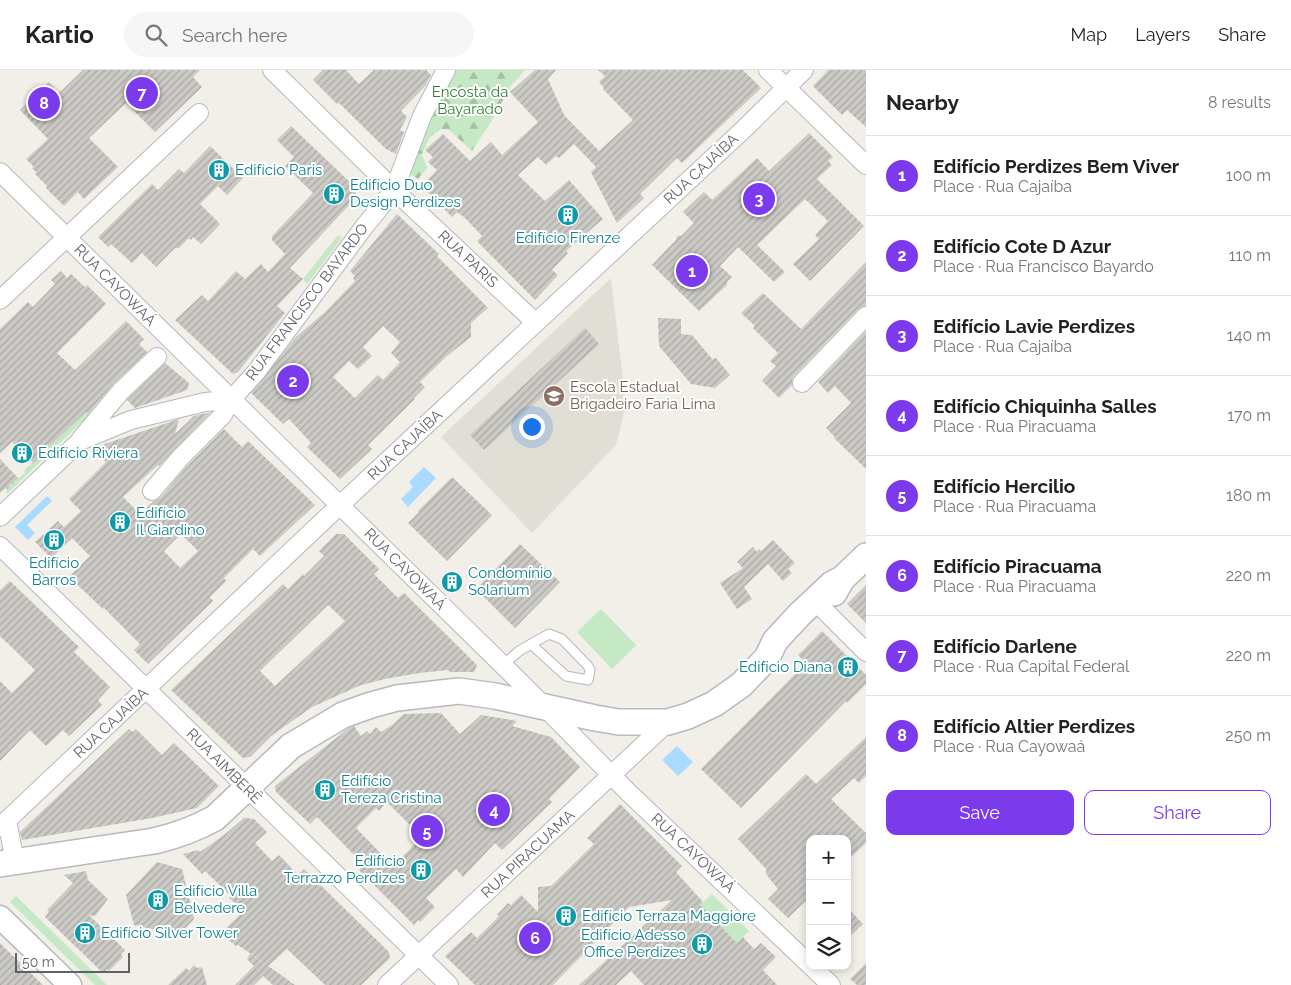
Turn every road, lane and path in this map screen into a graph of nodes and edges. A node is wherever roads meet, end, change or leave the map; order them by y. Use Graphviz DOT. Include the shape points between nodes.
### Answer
graph roads {
  1 [pos="272,70"];
  2 [pos="446,70"];
  3 [pos="768,70"];
  4 [pos="804,70"];
  5 [pos="787,87"];
  6 [pos="199,113"];
  7 [pos="866,165"];
  8 [pos="0,172"];
  9 [pos="394,190"];
  10 [pos="67,237"];
  11 [pos="0,300"];
  12 [pos="866,316"];
  13 [pos="536,322"];
  14 [pos="157,357"];
  15 [pos="802,383"];
  16 [pos="231,400"];
  17 [pos="80,441"];
  18 [pos="152,491"];
  19 [pos="340,505"];
  20 [pos="0,518"];
  21 [pos="0,546"];
  22 [pos="866,556"];
  23 [pos="819,605"];
  24 [pos="531,644"];
  25 [pos="866,652"];
  26 [pos="503,665"];
  27 [pos="147,689"];
  28 [pos="545,707"];
  29 [pos="668,722"];
  30 [pos="612,775"];
  31 [pos="247,788"];
  32 [pos="4,824"];
  33 [pos="7,863"];
  34 [pos="0,916"];
  35 [pos="418,955"];
  36 [pos="806,960"];
  37 [pos="816,970"];
  38 [pos="70,985"];
  39 [pos="387,985"];
  40 [pos="449,985"];
  41 [pos="830,985"];
  1 -- 9 [label="street, RUA PARIS"];
  2 -- 9 [label="street, RUA FRANCISCO BAYARDO" via="422,116"];
  3 -- 5 [label="street"];
  4 -- 5 [label="street, RUA CAJAÍBA"];
  5 -- 7 [label="street"];
  5 -- 13 [label="street, RUA CAJAÍBA"];
  6 -- 10 [label="street"];
  8 -- 10 [label="street, RUA CAYOWAÁ"];
  9 -- 13 [label="street, RUA PARIS"];
  9 -- 16 [label="street, RUA FRANCISCO BAYARDO" via="257,371"];
  10 -- 11 [label="street"];
  10 -- 16 [label="street, RUA CAYOWAÁ"];
  12 -- 15 [label="street"];
  13 -- 19 [label="street, RUA CAJAÍBA"];
  14 -- 17 [label="street" via="121,391"];
  16 -- 17 [label="street" via="206,402 131,420"];
  16 -- 18 [label="street, RUA FRANCISCO BAYARDO" via="222,416"];
  16 -- 19 [label="street, RUA CAYOWAÁ"];
  17 -- 20 [label="street"];
  19 -- 26 [label="street, RUA CAYOWAÁ"];
  19 -- 27 [label="street, RUA CAJAÍBA"];
  21 -- 27 [label="street, RUA AIMBERÊ"];
  22 -- 23 [label="main road"];
  23 -- 25 [label="street"];
  23 -- 29 [label="main road" via="811,625 781,651 767,658 741,685 714,704"];
  24 -- 24 [label="lane" via="549,634 562,639 588,666 588,680 566,676"];
  24 -- 26 [label="lane"];
  26 -- 28 [label="street, RUA CAYOWAÁ"];
  27 -- 31 [label="street, RUA AIMBERÊ"];
  27 -- 32 [label="street, RUA CAJAÍBA"];
  28 -- 29 [label="main road" via="619,722"];
  28 -- 30 [label="street, RUA CAYOWAÁ"];
  28 -- 31 [label="main road" via="459,691 388,700 343,716 316,730 291,746"];
  29 -- 30 [label="street, RUA PIRACUAMA"];
  30 -- 35 [label="street, RUA PIRACUAMA"];
  30 -- 36 [label="street, RUA CAYOWAÁ"];
  31 -- 33 [label="main road" via="215,818 178,835"];
  31 -- 35 [label="street, RUA AIMBERÊ"];
  32 -- 33 [label="street, RUA CAJAÍBA"];
  34 -- 38 [label="street"];
  35 -- 39 [label="street, RUA PIRACUAMA"];
  35 -- 40 [label="street, RUA AIMBERÊ"];
  37 -- 41 [label="street, RUA CAYOWAÁ"];
}
